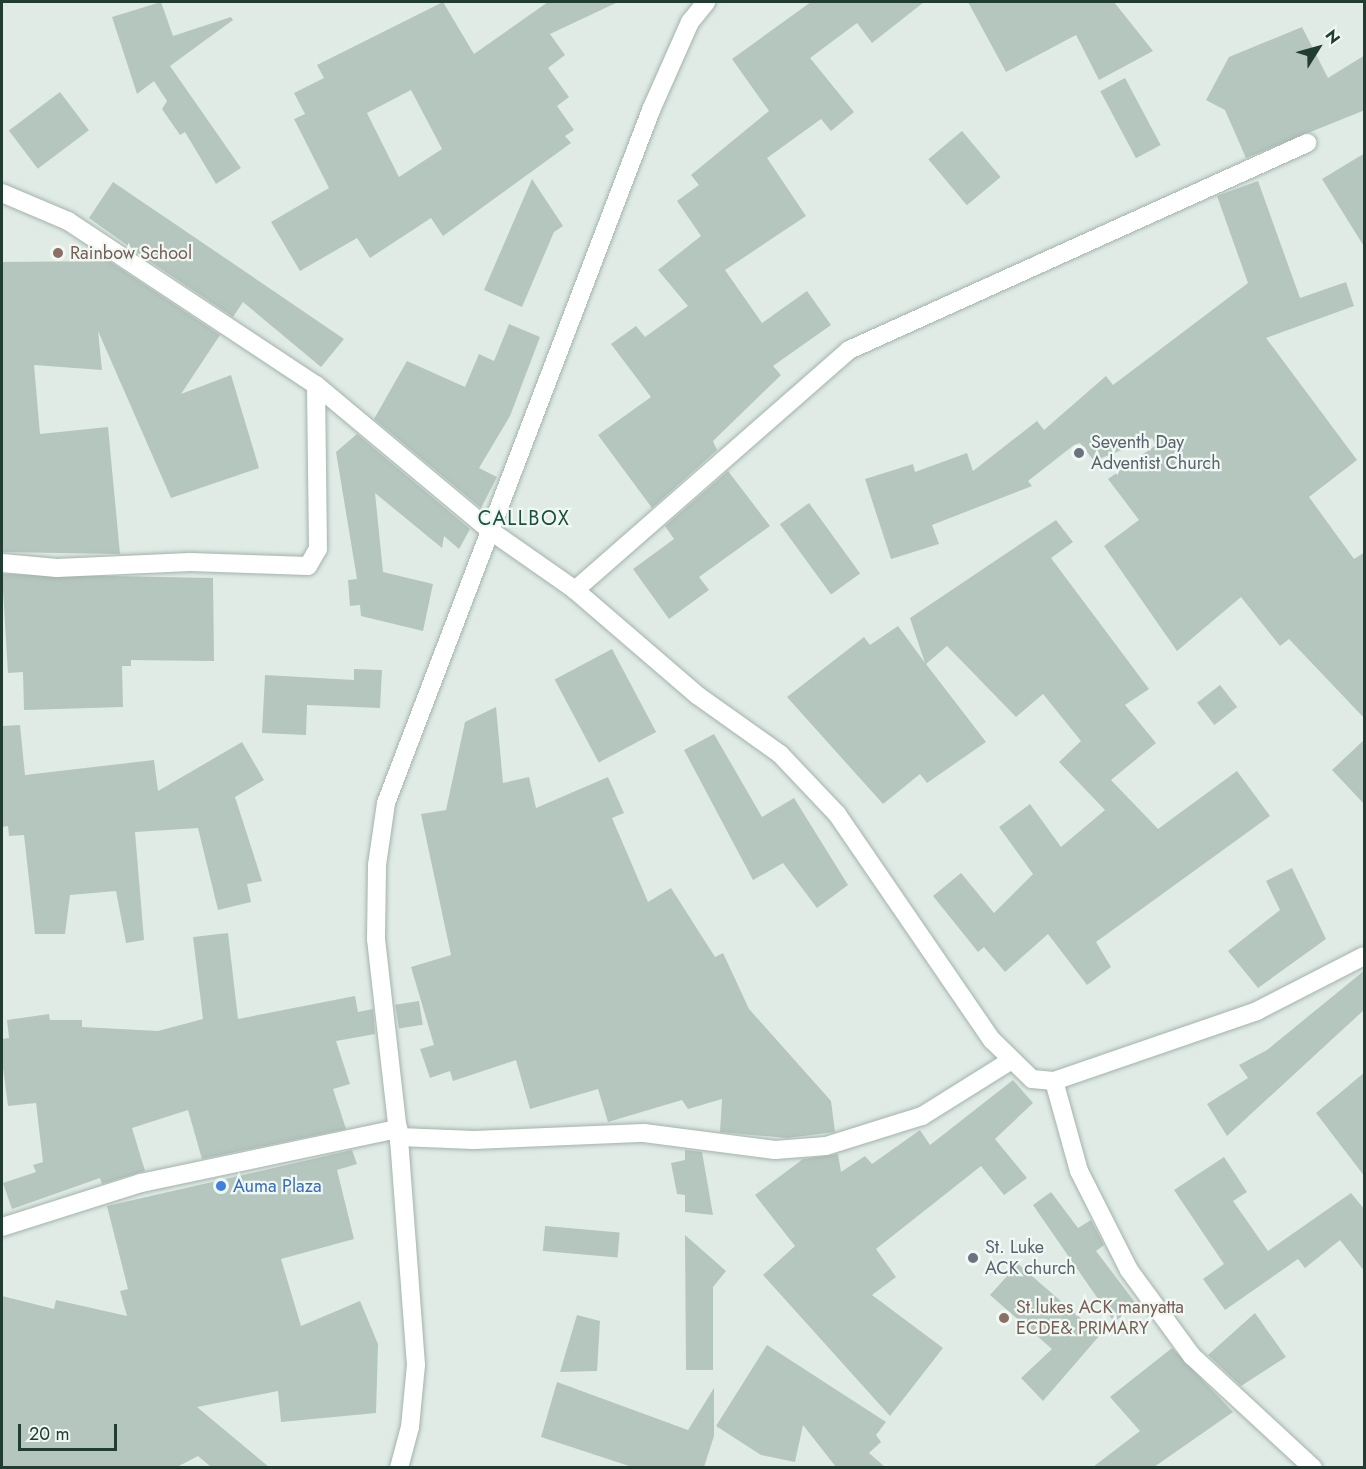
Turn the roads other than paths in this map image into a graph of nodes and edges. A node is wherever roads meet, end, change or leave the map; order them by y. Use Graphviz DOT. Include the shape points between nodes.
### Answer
graph roads {
  1 [pos="706,2"];
  2 [pos="1307,143"];
  3 [pos="2,193"];
  4 [pos="316,385"];
  5 [pos="488,529"];
  6 [pos="2,563"];
  7 [pos="575,590"];
  8 [pos="1365,956"];
  9 [pos="1010,1061"];
  10 [pos="1054,1082"];
  11 [pos="398,1133"];
  12 [pos="2,1227"];
  13 [pos="399,1467"];
  14 [pos="1313,1467"];
  1 -- 5 [label="street" via="690,22 651,110"];
  2 -- 7 [label="street" via="849,350"];
  3 -- 4 [label="street" via="68,221"];
  4 -- 5 [label="street"];
  4 -- 6 [label="street" via="318,549 308,566 190,562 57,568"];
  5 -- 7 [label="street"];
  5 -- 11 [label="street" via="383,824 376,939"];
  7 -- 9 [label="street" via="697,695 780,754 837,814"];
  8 -- 10 [label="street" via="1257,1011"];
  9 -- 10 [label="street" via="1032,1079"];
  9 -- 11 [label="street" via="922,1116 826,1146 775,1150 644,1133 474,1140"];
  10 -- 14 [label="street" via="1079,1171 1128,1270 1192,1356"];
  11 -- 12 [label="street" via="141,1183"];
  11 -- 13 [label="street" via="416,1365 410,1427"];
}
